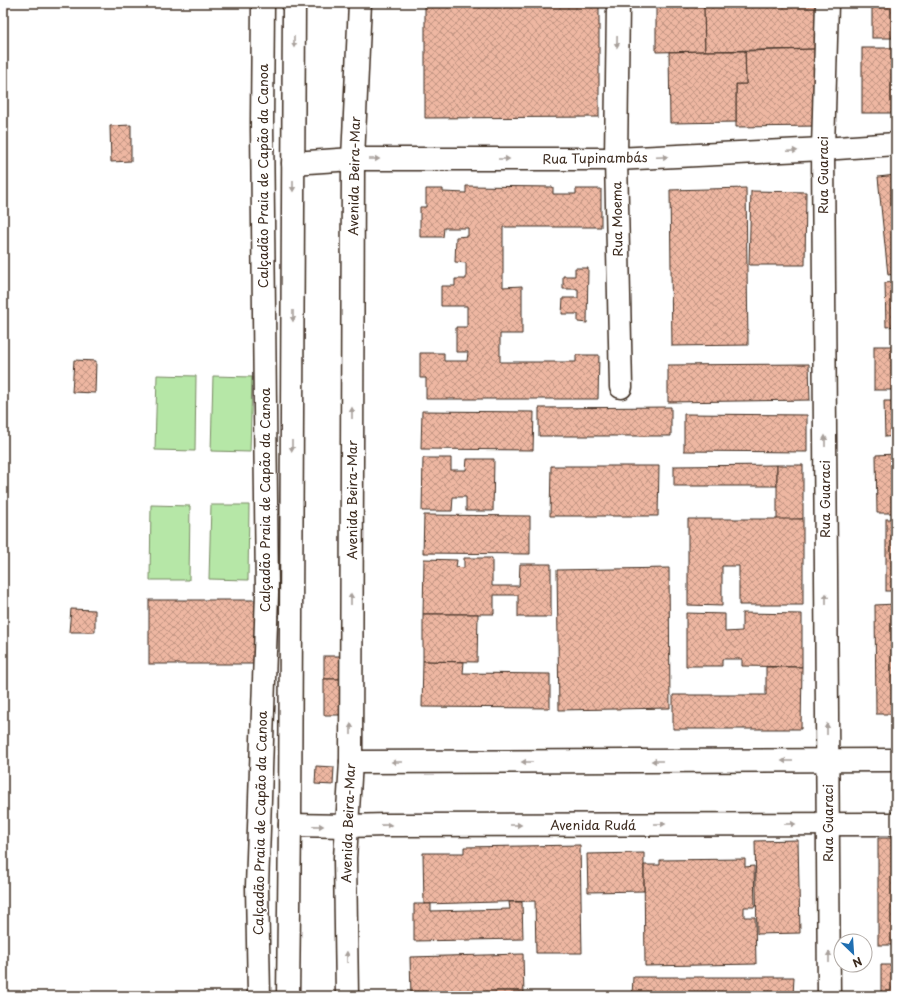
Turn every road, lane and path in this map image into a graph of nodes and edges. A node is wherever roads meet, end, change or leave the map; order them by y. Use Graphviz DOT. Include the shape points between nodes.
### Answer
graph roads {
  1 [pos="263,3"];
  2 [pos="294,3"];
  3 [pos="360,3"];
  4 [pos="618,3"];
  5 [pos="827,3"];
  6 [pos="896,144"];
  7 [pos="823,149"];
  8 [pos="353,159"];
  9 [pos="616,159"];
  10 [pos="293,163"];
  11 [pos="621,387"];
  12 [pos="896,760"];
  13 [pos="827,761"];
  14 [pos="351,762"];
  15 [pos="828,824"];
  16 [pos="896,824"];
  17 [pos="290,825"];
  18 [pos="347,826"];
  19 [pos="258,996"];
  20 [pos="288,996"];
  21 [pos="347,996"];
  22 [pos="829,996"];
  1 -- 19 [label="main road, Calçadão Praia de Capão da Canoa" via="267,593 257,887"];
  2 -- 10 [label="main road, one-way"];
  3 -- 8 [label="main road, Avenida Beira-Mar"];
  4 -- 9 [label="main road, Rua Moema, one-way"];
  5 -- 7 [label="main road, Rua Guaraci"];
  6 -- 7 [label="main road, Rua Tupinambás"];
  9 -- 7 [label="main road, Rua Tupinambás, one-way"];
  13 -- 7 [label="main road, Rua Guaraci, one-way"];
  8 -- 9 [label="main road, Rua Tupinambás, one-way"];
  8 -- 10 [label="main road, Rua Tupinambás"];
  14 -- 8 [label="main road, Avenida Beira-Mar, one-way"];
  9 -- 11 [label="main road, Rua Moema"];
  10 -- 17 [label="main road, one-way"];
  12 -- 13 [label="main road"];
  13 -- 14 [label="main road, one-way"];
  13 -- 15 [label="main road, Rua Guaraci"];
  14 -- 18 [label="main road, Avenida Beira-Mar"];
  15 -- 16 [label="main road, Avenida Rudá"];
  18 -- 15 [label="main road, Avenida Rudá, one-way"];
  22 -- 15 [label="main road, Rua Guaraci, one-way"];
  17 -- 18 [label="main road, Avenida Rudá, one-way"];
  17 -- 20 [label="main road"];
  21 -- 18 [label="main road, Avenida Beira-Mar, one-way"];
}
